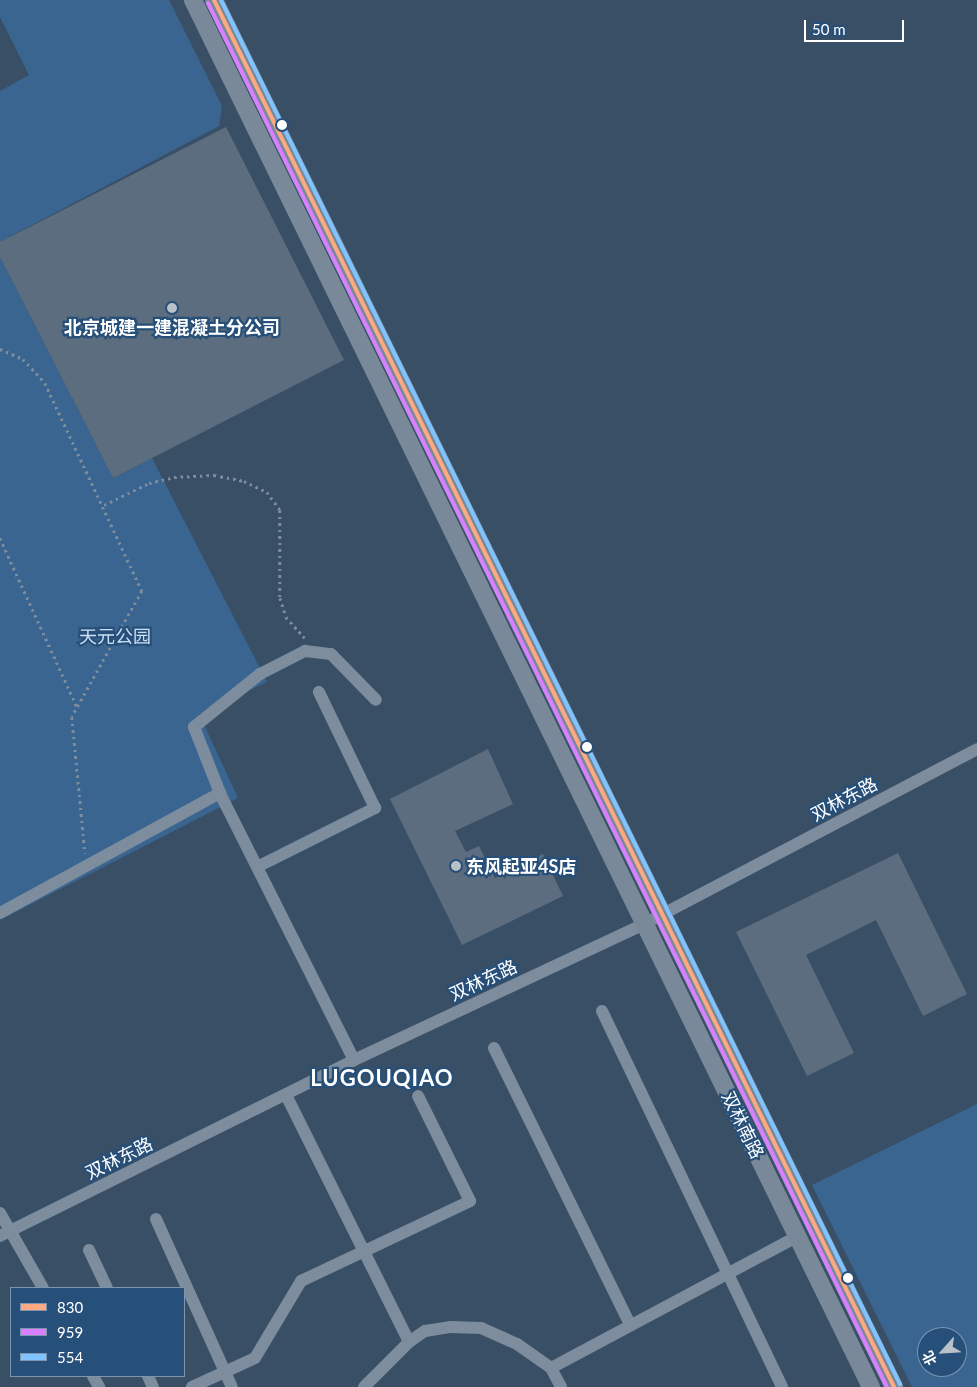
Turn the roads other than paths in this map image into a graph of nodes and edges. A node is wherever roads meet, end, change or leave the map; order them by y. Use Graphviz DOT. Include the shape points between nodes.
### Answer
graph roads {
  1 [pos="193,0"];
  2 [pos="214,0"];
  3 [pos="319,692"];
  4 [pos="376,700"];
  5 [pos="977,749"];
  6 [pos="220,792"];
  7 [pos="259,866"];
  8 [pos="0,913"];
  9 [pos="662,914"];
  10 [pos="644,924"];
  11 [pos="602,1011"];
  12 [pos="494,1048"];
  13 [pos="354,1060"];
  14 [pos="286,1095"];
  15 [pos="418,1096"];
  16 [pos="0,1213"];
  17 [pos="156,1220"];
  18 [pos="5,1234"];
  19 [pos="798,1236"];
  20 [pos="89,1250"];
  21 [pos="365,1252"];
  22 [pos="728,1272"];
  23 [pos="42,1287"];
  24 [pos="106,1287"];
  25 [pos="630,1324"];
  26 [pos="409,1342"];
  27 [pos="551,1368"];
  28 [pos="225,1372"];
  29 [pos="192,1387"];
  30 [pos="232,1387"];
  31 [pos="364,1387"];
  32 [pos="561,1387"];
  33 [pos="782,1387"];
  34 [pos="871,1387"];
  35 [pos="894,1387"];
  1 -- 10 [label="street, 双林南路"];
  2 -- 9 [label="street, 双林南路"];
  3 -- 7 [label="street" via="375,808"];
  4 -- 6 [label="street" via="331,654 316,650 305,651 260,674 194,726"];
  5 -- 9 [label="street, 双林东路"];
  6 -- 7 [label="street"];
  6 -- 8 [label="street"];
  7 -- 13 [label="street"];
  9 -- 10 [label="street, 双林东路"];
  9 -- 35 [label="street, 双林南路"];
  10 -- 13 [label="street, 双林东路"];
  10 -- 19 [label="street, 双林南路"];
  11 -- 22 [label="street"];
  12 -- 25 [label="street"];
  13 -- 14 [label="street, 双林东路"];
  14 -- 18 [label="street, 双林东路"];
  14 -- 21 [label="street"];
  15 -- 21 [label="street" via="470,1201"];
  16 -- 18 [label="street"];
  17 -- 28 [label="street"];
  18 -- 23 [label="street"];
  19 -- 22 [label="street"];
  19 -- 34 [label="street, 双林南路"];
  20 -- 24 [label="street"];
  21 -- 26 [label="street"];
  21 -- 28 [label="street" via="301,1281 255,1358"];
  22 -- 25 [label="street"];
  22 -- 33 [label="street"];
  25 -- 27 [label="street"];
  26 -- 27 [label="street" via="425,1331 481,1328 517,1344"];
  26 -- 31 [label="street"];
  27 -- 32 [label="street"];
  28 -- 29 [label="street"];
  28 -- 30 [label="street"];
}
